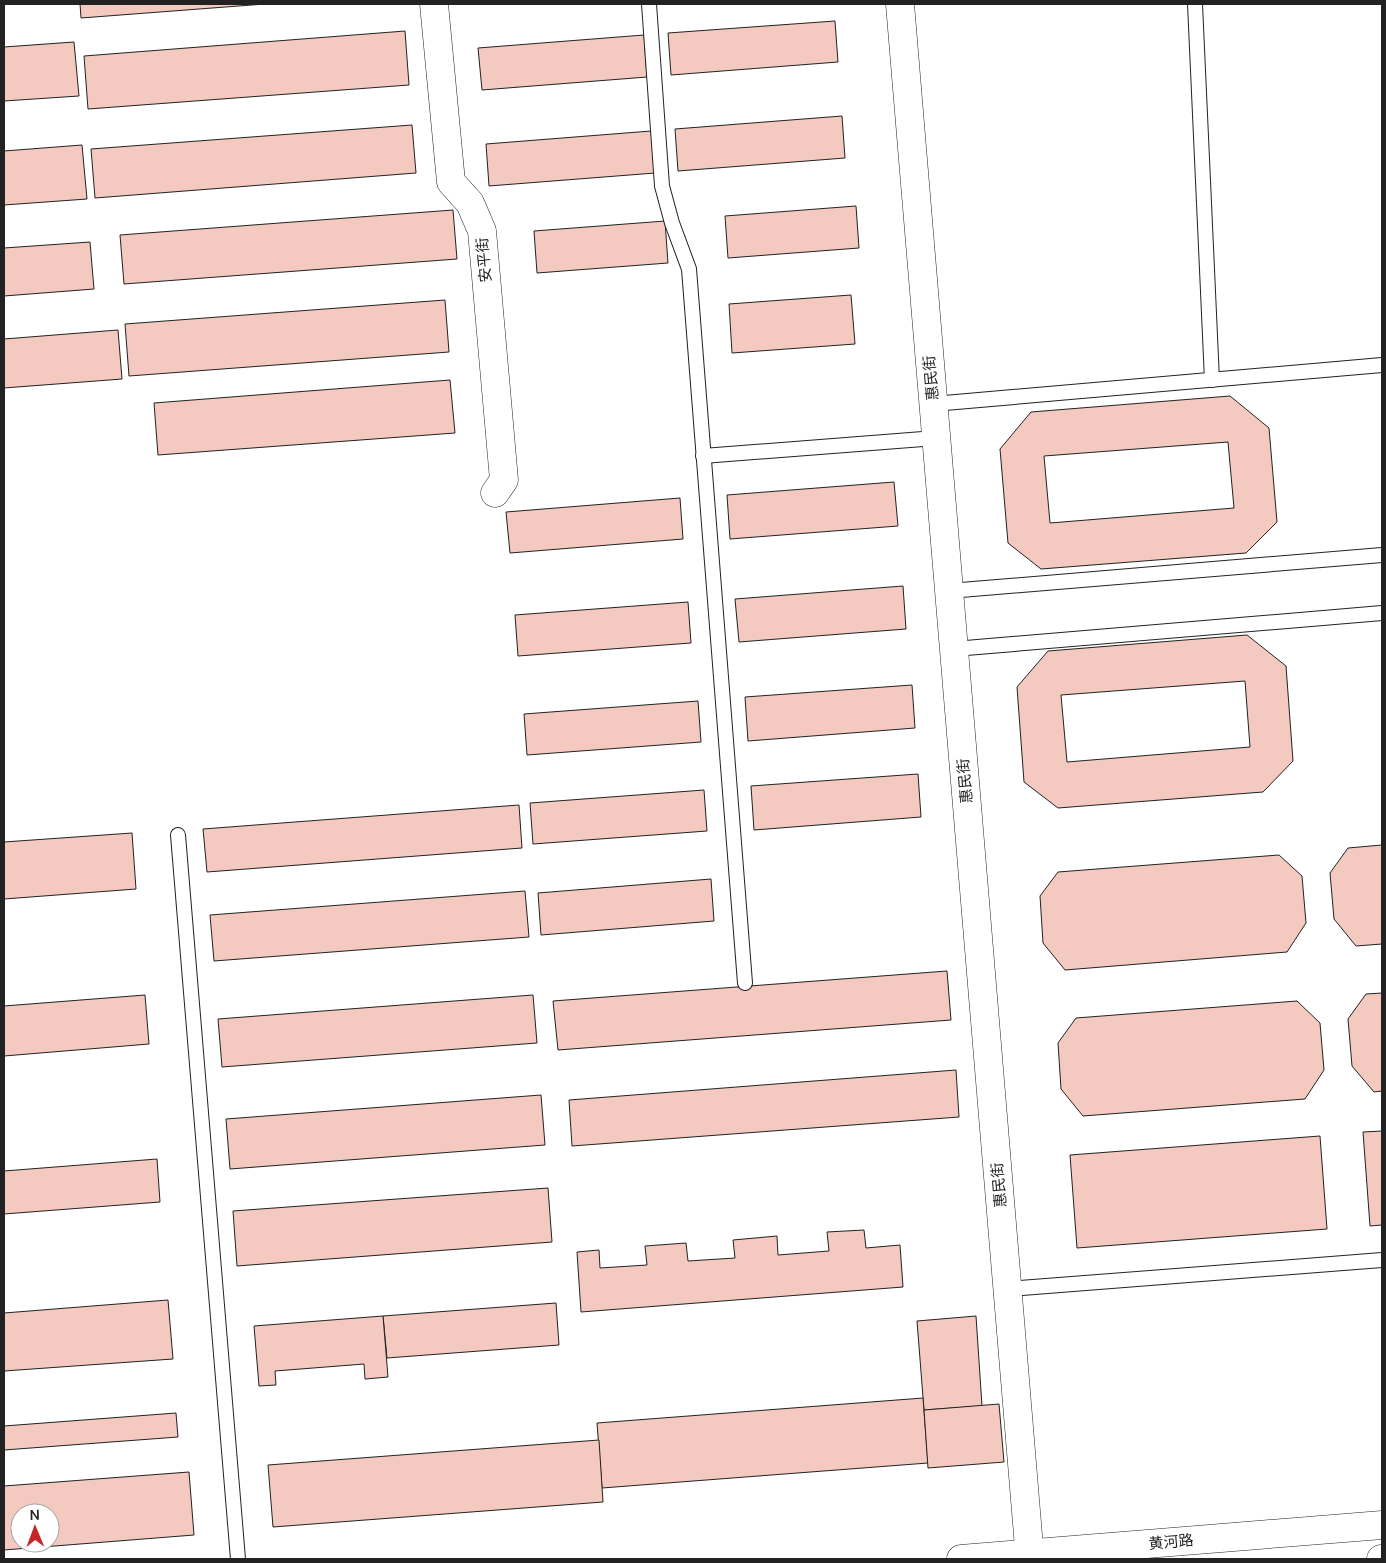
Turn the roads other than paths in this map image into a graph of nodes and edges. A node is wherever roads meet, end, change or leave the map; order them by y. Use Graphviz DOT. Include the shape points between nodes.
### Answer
graph roads {
  1 [pos="434,4"];
  2 [pos="649,4"];
  3 [pos="900,4"];
  4 [pos="1195,4"];
  5 [pos="1382,366"];
  6 [pos="1212,380"];
  7 [pos="933,404"];
  8 [pos="936,438"];
  9 [pos="703,456"];
  10 [pos="495,494"];
  11 [pos="1382,554"];
  12 [pos="949,591"];
  13 [pos="1382,613"];
  14 [pos="954,649"];
  15 [pos="178,835"];
  16 [pos="745,983"];
  17 [pos="1382,1260"];
  18 [pos="1008,1289"];
  19 [pos="1382,1525"];
  20 [pos="1030,1556"];
  21 [pos="238,1559"];
  22 [pos="960,1559"];
  1 -- 10 [label="street, 安平街" via="451,182 470,203 482,231 504,480"];
  2 -- 9 [label="lane" via="662,186 689,269"];
  3 -- 7 [label="street, 惠民街"];
  4 -- 6 [label="lane"];
  5 -- 6 [label="lane"];
  6 -- 7 [label="lane"];
  7 -- 8 [label="street, 惠民街"];
  8 -- 9 [label="lane"];
  8 -- 12 [label="street, 惠民街"];
  9 -- 16 [label="lane"];
  11 -- 12 [label="lane"];
  12 -- 14 [label="street, 惠民街"];
  13 -- 14 [label="lane"];
  14 -- 18 [label="street, 惠民街"];
  15 -- 21 [label="lane"];
  17 -- 18 [label="lane"];
  18 -- 20 [label="street, 惠民街"];
  19 -- 20 [label="street, 黄河路"];
  20 -- 22 [label="street, 黄河路"];
}
